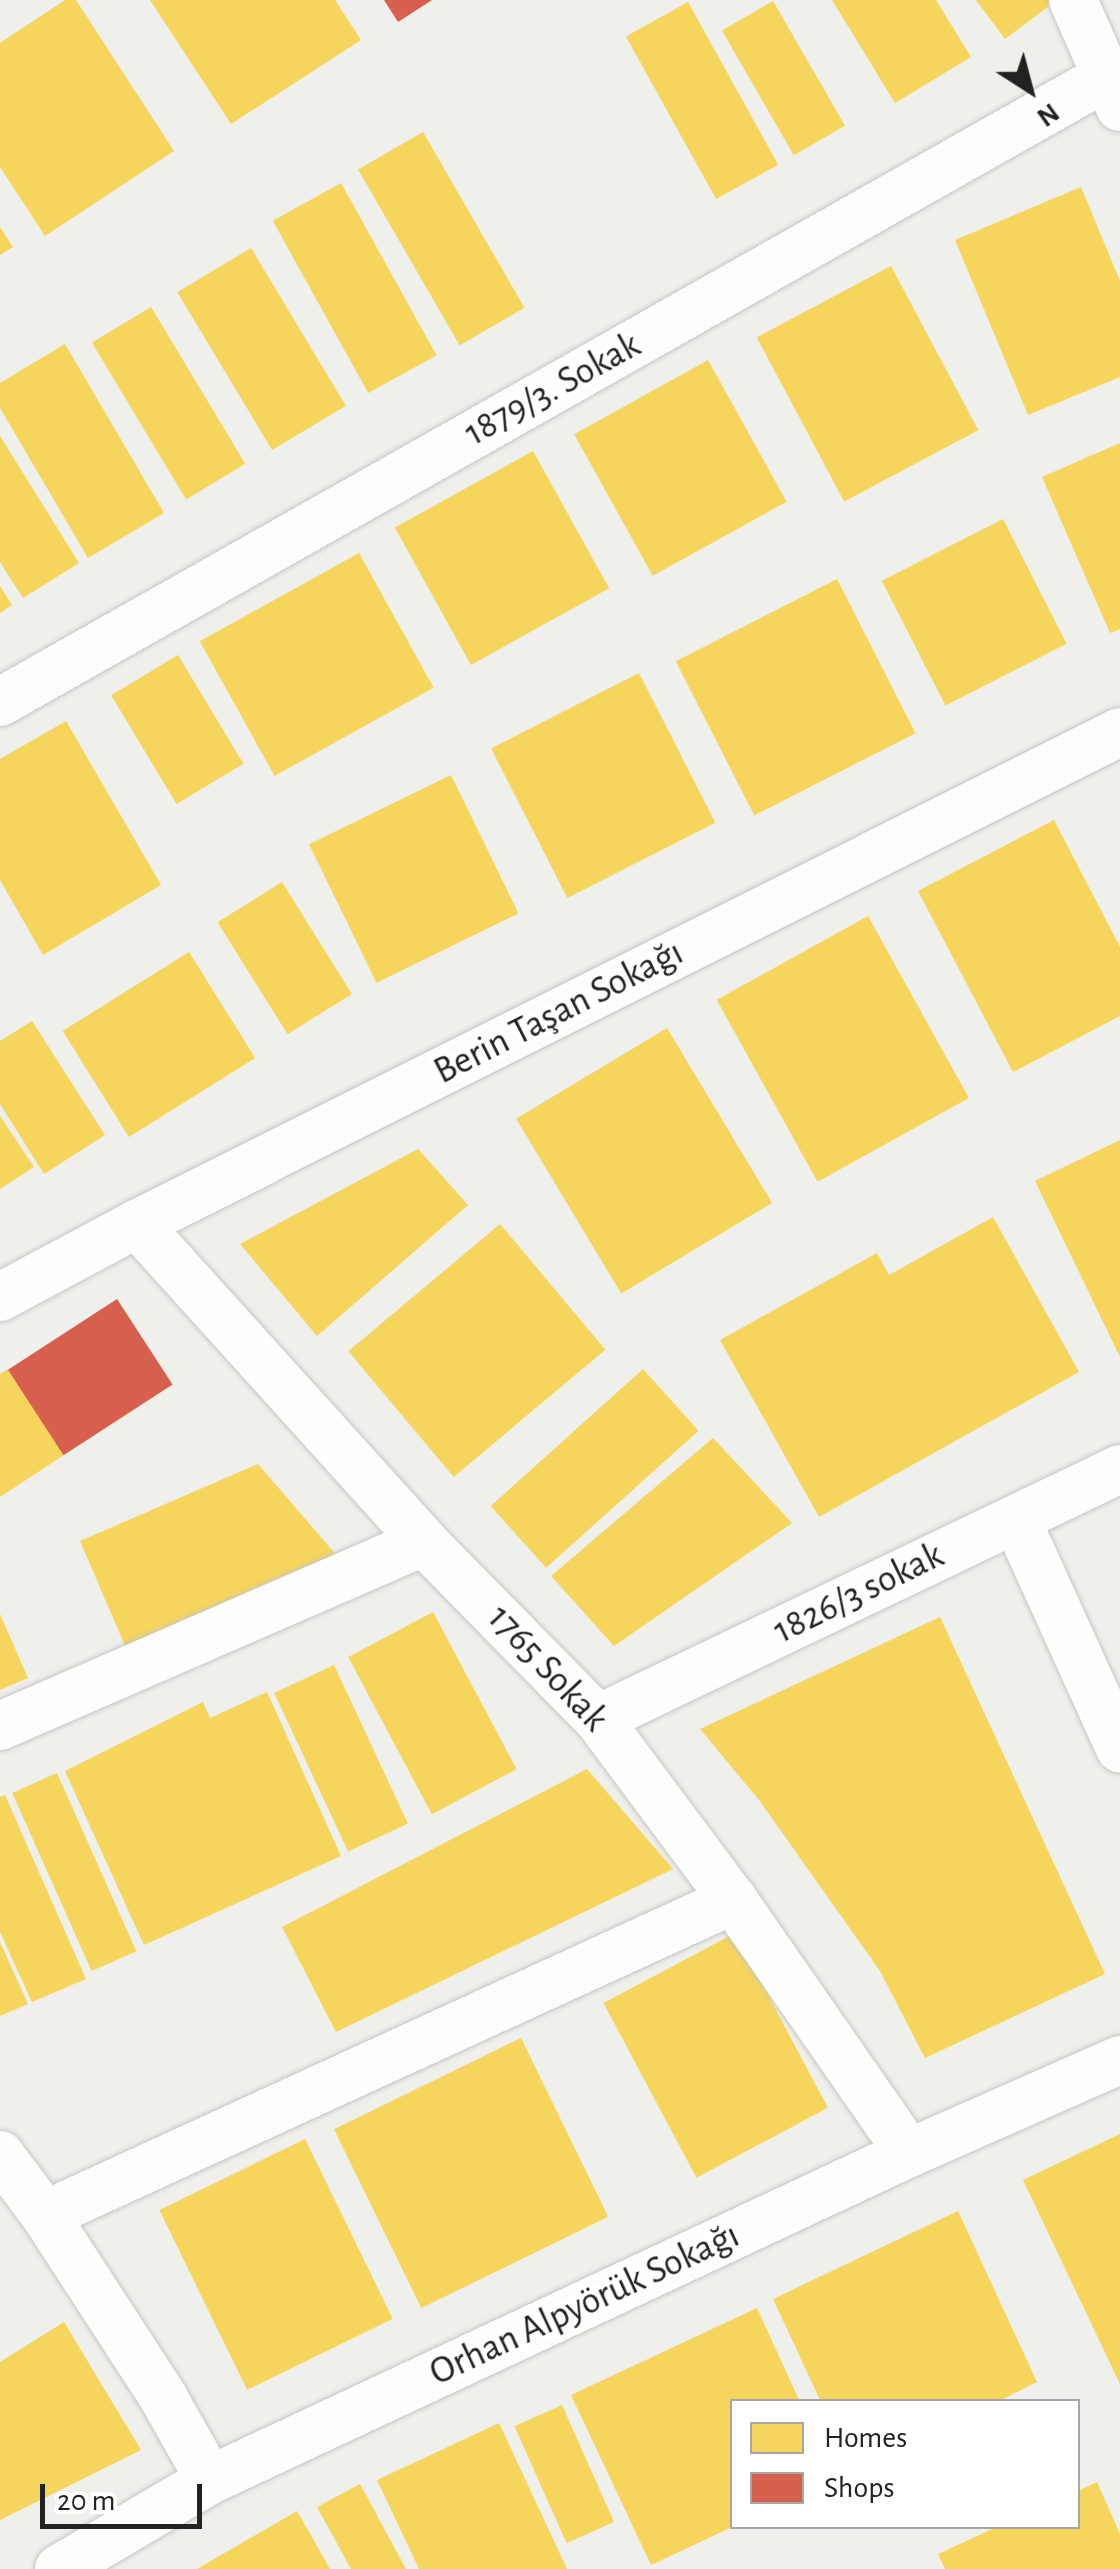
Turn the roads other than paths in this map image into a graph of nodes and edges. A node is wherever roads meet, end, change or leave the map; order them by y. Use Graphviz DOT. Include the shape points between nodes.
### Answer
graph roads {
  1 [pos="1073,0"];
  2 [pos="1113,92"];
  3 [pos="0,702"];
  4 [pos="1120,732"];
  5 [pos="137,1224"];
  6 [pos="0,1297"];
  7 [pos="1120,1470"];
  8 [pos="1016,1519"];
  9 [pos="424,1542"];
  10 [pos="598,1719"];
  11 [pos="0,1726"];
  12 [pos="1120,1748"];
  13 [pos="733,1900"];
  14 [pos="1120,2060"];
  15 [pos="909,2153"];
  16 [pos="0,2155"];
  17 [pos="45,2215"];
  18 [pos="210,2480"];
  19 [pos="59,2569"];
  1 -- 2 [label="street"];
  2 -- 3 [label="street, 1879/3. Sokak"];
  4 -- 5 [label="street, Berin Taşan Sokağı"];
  5 -- 6 [label="street, Berin Taşan Sokağı"];
  5 -- 9 [label="street, 1765 Sokak"];
  7 -- 8 [label="street, 1826/3 sokak"];
  8 -- 10 [label="street, 1826/3 sokak"];
  8 -- 12 [label="street"];
  9 -- 10 [label="street, 1765 Sokak"];
  9 -- 11 [label="street"];
  10 -- 13 [label="street, 1765 Sokak"];
  13 -- 15 [label="street, 1765 Sokak"];
  13 -- 17 [label="street"];
  14 -- 15 [label="street, Orhan Alpyörük Sokağı"];
  15 -- 18 [label="street, Orhan Alpyörük Sokağı"];
  16 -- 17 [label="street"];
  17 -- 18 [label="street"];
  18 -- 19 [label="street, Orhan Alpyörük Sokağı"];
}
